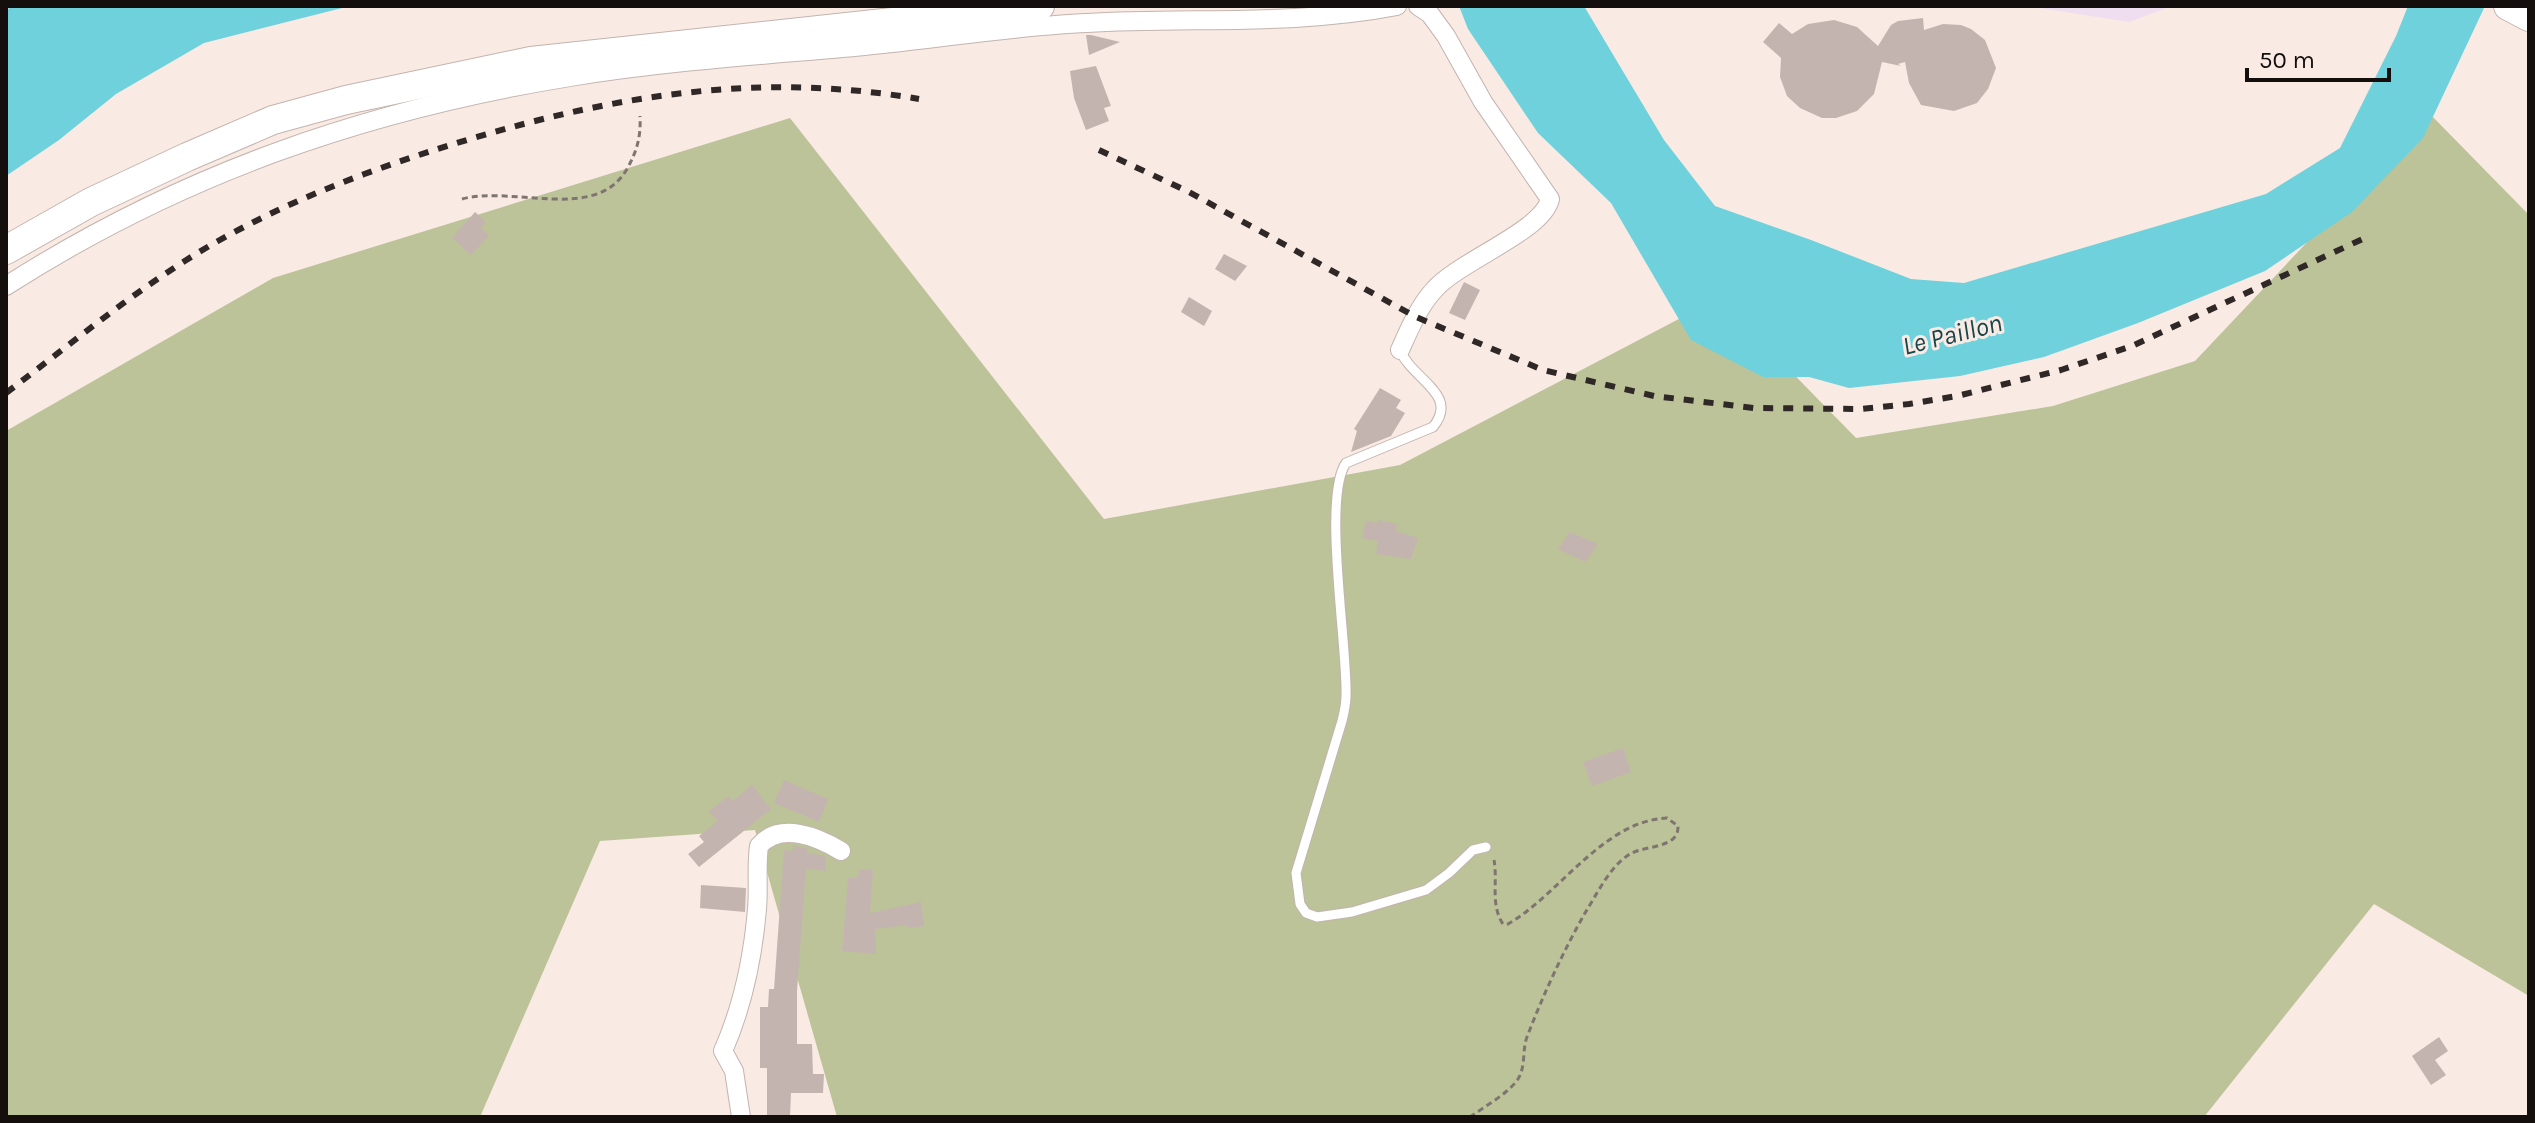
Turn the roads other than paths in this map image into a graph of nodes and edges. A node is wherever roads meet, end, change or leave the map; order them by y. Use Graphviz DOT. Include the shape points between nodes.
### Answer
graph roads {
  1 [pos="920,6"];
  2 [pos="1040,6"];
  3 [pos="1397,6"];
  4 [pos="1418,6"];
  5 [pos="2508,6"];
  6 [pos="2529,17"];
  7 [pos="6,236"];
  8 [pos="6,250"];
  9 [pos="6,286"];
  10 [pos="1400,350"];
  11 [pos="1486,847"];
  12 [pos="841,851"];
  13 [pos="741,1117"];
  1 -- 7 [label="main road" via="528,48 344,85 273,106 183,143"];
  2 -- 8 [label="main road" via="531,61 346,100 273,120 187,157"];
  3 -- 9 [label="street" via="1299,18 1085,23 691,61 512,87 359,123 227,170 95,232"];
  4 -- 10 [label="street" via="1446,36 1483,102 1550,199 1543,214 1433,290"];
  5 -- 6 [label="main road"];
  10 -- 11 [label="lane" via="1405,363 1438,394 1441,417 1433,427 1365,454 1341,470 1338,564 1346,696 1296,873 1300,904 1317,917 1402,898 1426,890 1473,850"];
  12 -- 13 [label="street" via="811,836 787,834 776,834 759,846 754,934 735,1024 723,1051 734,1071"];
}
